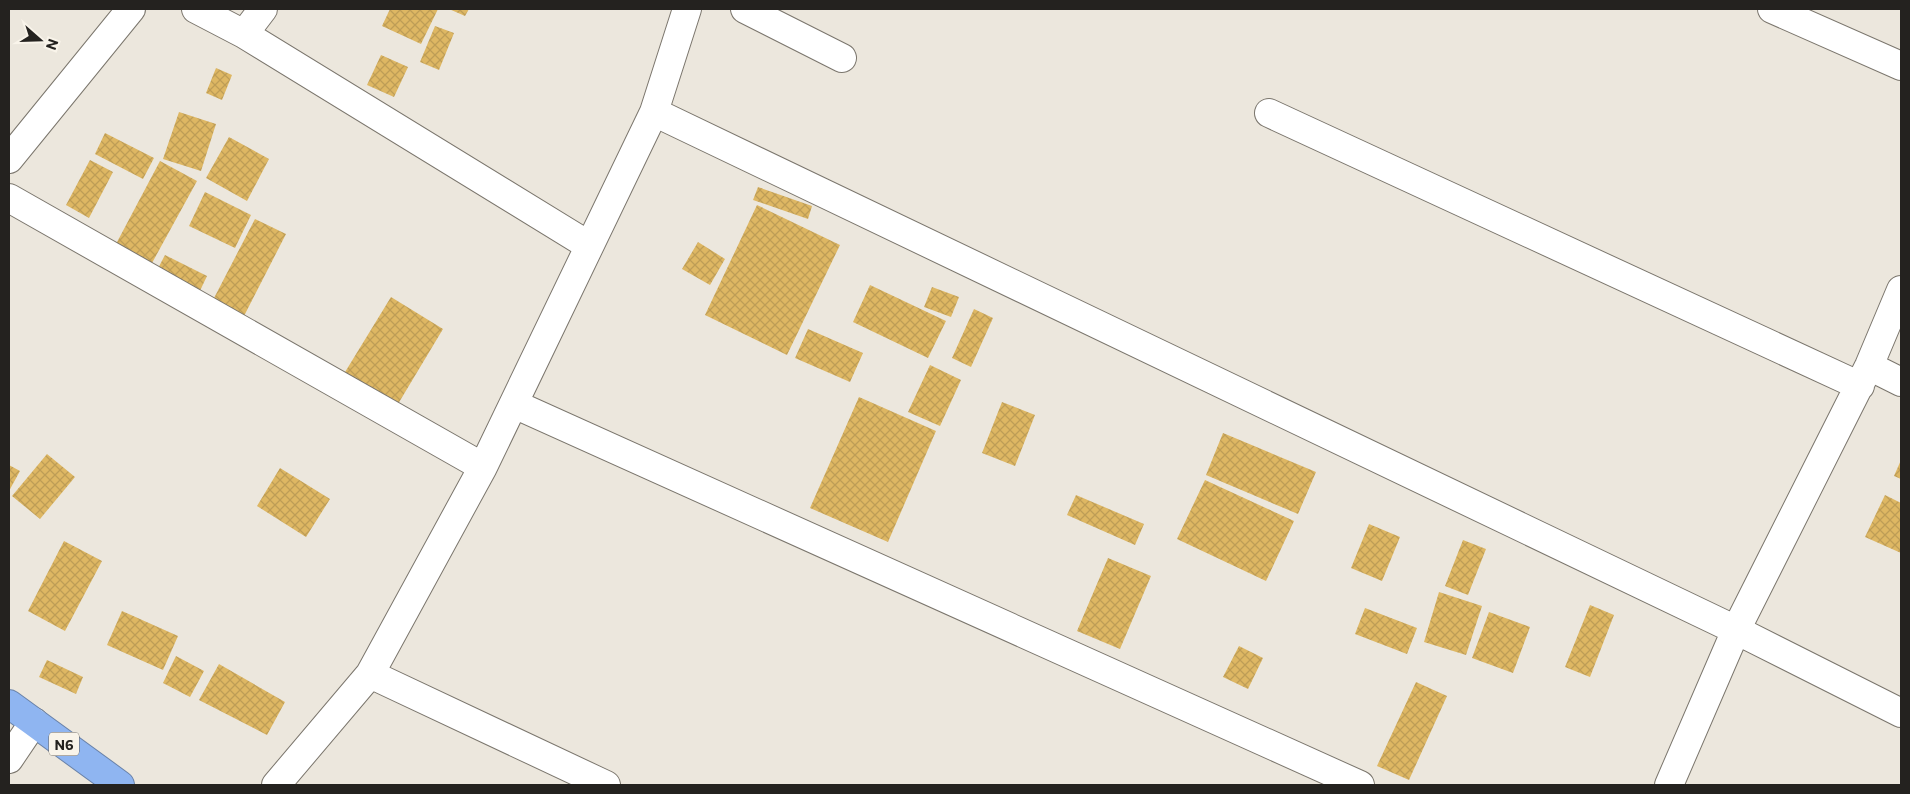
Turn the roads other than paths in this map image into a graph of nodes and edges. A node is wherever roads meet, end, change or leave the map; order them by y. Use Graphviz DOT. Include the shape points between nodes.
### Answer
graph roads {
  1 [pos="131,9"];
  2 [pos="196,9"];
  3 [pos="263,9"];
  4 [pos="688,9"];
  5 [pos="745,9"];
  6 [pos="1772,9"];
  7 [pos="244,34"];
  8 [pos="842,58"];
  9 [pos="1901,66"];
  10 [pos="654,112"];
  11 [pos="1269,113"];
  12 [pos="9,159"];
  13 [pos="9,198"];
  14 [pos="588,245"];
  15 [pos="1901,290"];
  16 [pos="1865,376"];
  17 [pos="1901,382"];
  18 [pos="514,404"];
  19 [pos="483,467"];
  20 [pos="1736,630"];
  21 [pos="370,674"];
  22 [pos="9,704"];
  23 [pos="1901,713"];
  24 [pos="34,722"];
  25 [pos="9,759"];
  26 [pos="120,785"];
  27 [pos="276,785"];
  28 [pos="606,785"];
  29 [pos="1360,785"];
  30 [pos="1669,785"];
  1 -- 12 [label="street"];
  2 -- 7 [label="street"];
  3 -- 7 [label="street"];
  4 -- 10 [label="street"];
  5 -- 8 [label="street"];
  6 -- 9 [label="street"];
  7 -- 14 [label="street"];
  10 -- 14 [label="street"];
  10 -- 20 [label="street"];
  11 -- 16 [label="street"];
  13 -- 19 [label="street"];
  14 -- 18 [label="street"];
  15 -- 16 [label="street"];
  16 -- 17 [label="street"];
  16 -- 20 [label="street"];
  18 -- 19 [label="street"];
  18 -- 29 [label="street"];
  19 -- 21 [label="street"];
  20 -- 23 [label="street"];
  20 -- 30 [label="street"];
  21 -- 27 [label="street"];
  21 -- 28 [label="street"];
  22 -- 24 [label="highway, N6"];
  24 -- 25 [label="street"];
  24 -- 26 [label="highway, N6"];
}
